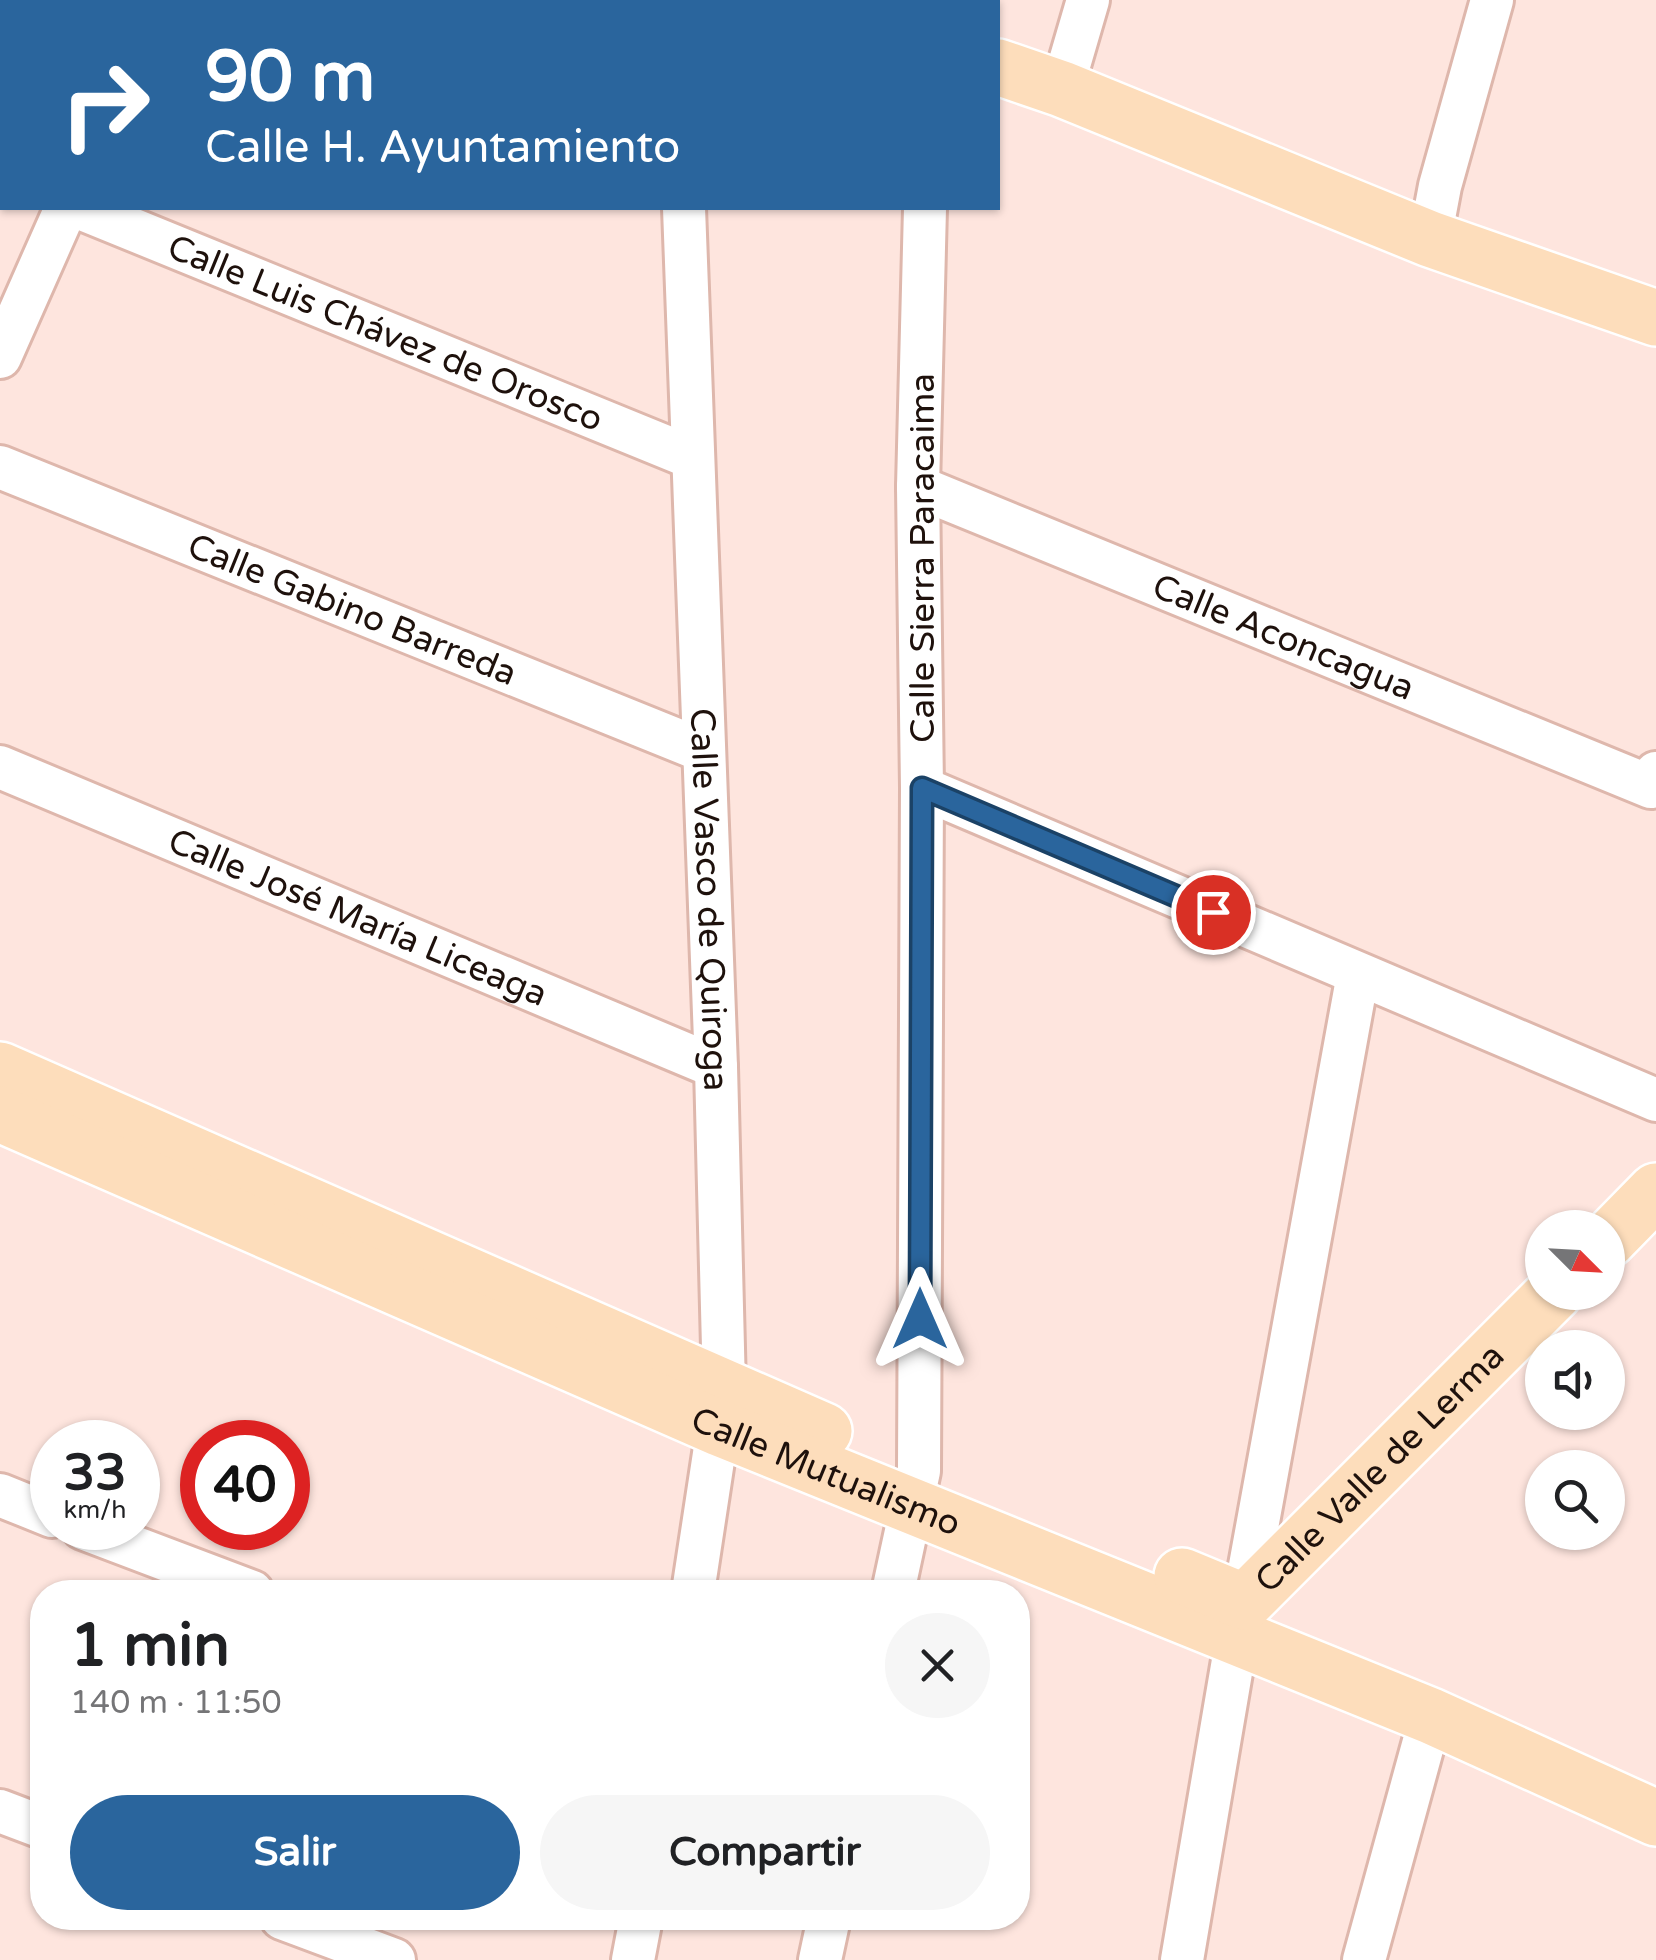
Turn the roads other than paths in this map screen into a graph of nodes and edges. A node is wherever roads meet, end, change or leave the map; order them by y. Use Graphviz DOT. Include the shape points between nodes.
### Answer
graph roads {
  1 [pos="1088,0"];
  2 [pos="1492,0"];
  3 [pos="1000,68"];
  4 [pos="1062,89"];
  5 [pos="65,210"];
  6 [pos="85,210"];
  7 [pos="684,210"];
  8 [pos="926,210"];
  9 [pos="1430,239"];
  10 [pos="1656,318"];
  11 [pos="0,357"];
  12 [pos="693,458"];
  13 [pos="0,467"];
  14 [pos="918,487"];
  15 [pos="704,752"];
  16 [pos="0,767"];
  17 [pos="1654,780"];
  18 [pos="922,788"];
  19 [pos="1358,974"];
  20 [pos="716,1067"];
  21 [pos="0,1070"];
  22 [pos="1656,1100"];
  23 [pos="0,1114"];
  24 [pos="1538,1310"];
  25 [pos="722,1408"];
  26 [pos="915,1489"];
  27 [pos="0,1495"];
  28 [pos="30,1507"];
  29 [pos="142,1550"];
  30 [pos="220,1580"];
  31 [pos="695,1580"];
  32 [pos="896,1580"];
  33 [pos="1241,1620"];
  34 [pos="1431,1716"];
  35 [pos="0,1812"];
  36 [pos="1656,1818"];
  37 [pos="30,1823"];
  38 [pos="314,1930"];
  39 [pos="639,1930"];
  40 [pos="826,1930"];
  41 [pos="394,1960"];
  42 [pos="633,1960"];
  43 [pos="820,1960"];
  44 [pos="1182,1960"];
  45 [pos="1364,1960"];
  1 -- 4 [label="street"];
  2 -- 9 [label="street"];
  3 -- 4 [label="main road"];
  4 -- 9 [label="main road"];
  5 -- 11 [label="street"];
  6 -- 12 [label="street, Calle Luis Chávez de Orosco"];
  7 -- 12 [label="street, Calle Vasco de Quiroga"];
  8 -- 14 [label="street, Calle Sierra Paracaima"];
  9 -- 10 [label="main road"];
  12 -- 15 [label="street, Calle Vasco de Quiroga"];
  13 -- 15 [label="street, Calle Gabino Barreda"];
  14 -- 17 [label="street, Calle Aconcagua"];
  14 -- 18 [label="street, Calle Sierra Paracaima"];
  15 -- 20 [label="street, Calle Vasco de Quiroga"];
  16 -- 20 [label="street, Calle José María Liceaga"];
  18 -- 19 [label="street"];
  18 -- 26 [label="street, Calle Sierra Paracaima"];
  19 -- 22 [label="street"];
  19 -- 33 [label="street"];
  20 -- 25 [label="street, Calle Vasco de Quiroga"];
  21 -- 25 [label="main road, Calle Mutualismo"];
  23 -- 25 [label="main road, Calle Mutualismo"];
  24 -- 33 [label="main road, Calle Valle de Lerma"];
  25 -- 26 [label="main road, Calle Mutualismo"];
  25 -- 31 [label="street, Calle Vasco de Quiroga"];
  26 -- 32 [label="street, Calle Sierra Paracaima"];
  26 -- 33 [label="main road, Calle Mutualismo"];
  27 -- 28 [label="street"];
  29 -- 30 [label="street"];
  33 -- 34 [label="main road, Calle Mutualismo"];
  33 -- 44 [label="street"];
  34 -- 36 [label="main road, Calle Mutualismo"];
  34 -- 45 [label="street"];
  35 -- 37 [label="street"];
  38 -- 41 [label="street"];
  39 -- 42 [label="street"];
  40 -- 43 [label="street"];
}
